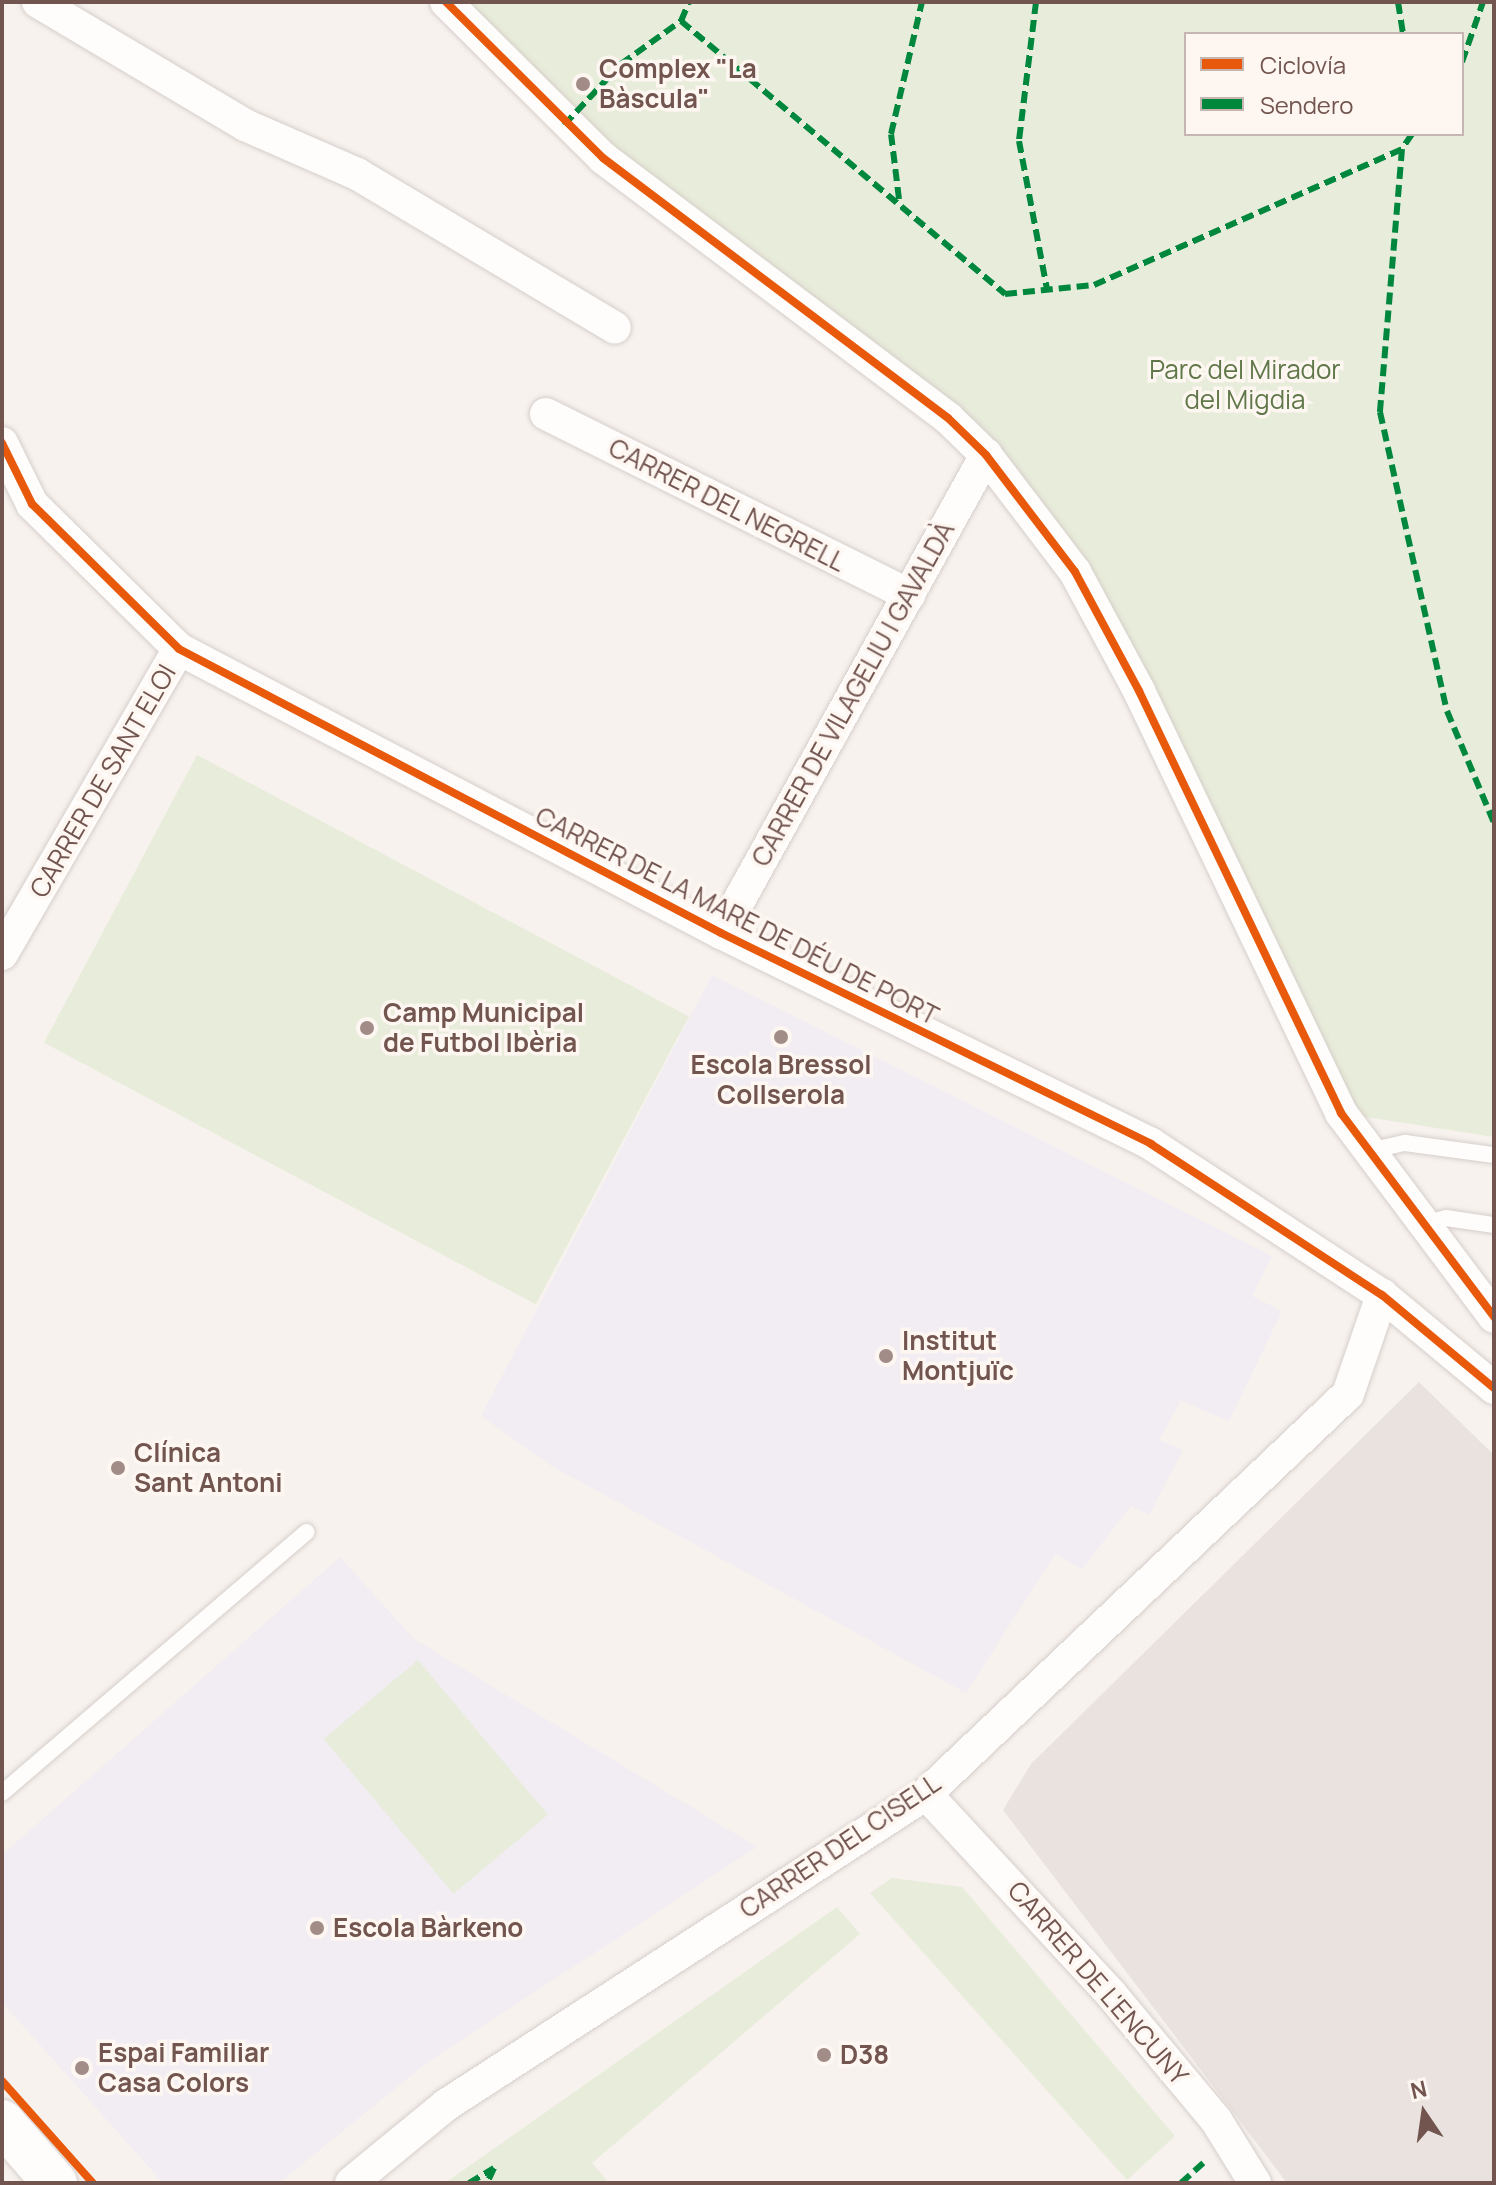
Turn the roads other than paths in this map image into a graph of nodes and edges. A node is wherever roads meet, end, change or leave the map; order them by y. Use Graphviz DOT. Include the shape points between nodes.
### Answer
graph roads {
  1 [pos="38,2"];
  2 [pos="446,2"];
  3 [pos="615,328"];
  4 [pos="546,414"];
  5 [pos="2,443"];
  6 [pos="986,455"];
  7 [pos="909,595"];
  8 [pos="179,649"];
  9 [pos="721,933"];
  10 [pos="2,954"];
  11 [pos="1369,1151"];
  12 [pos="1494,1155"];
  13 [pos="1424,1224"];
  14 [pos="1494,1225"];
  15 [pos="1382,1295"];
  16 [pos="1494,1317"];
  17 [pos="1494,1388"];
  18 [pos="306,1532"];
  19 [pos="2,1793"];
  20 [pos="926,1794"];
  21 [pos="2,2122"];
  22 [pos="55,2183"];
  23 [pos="351,2183"];
  24 [pos="1255,2183"];
  1 -- 3 [label="street" via="245,125 357,174"];
  2 -- 6 [label="street" via="564,125 948,418"];
  4 -- 7 [label="street, CARRER DEL NEGRELL"];
  5 -- 8 [label="street, CARRER DE LA MARE DE DÉU DE PORT" via="32,504"];
  6 -- 7 [label="street, CARRER DE VILAGELIU I GAVALDÀ"];
  6 -- 11 [label="street" via="1075,572 1132,678 1341,1113"];
  7 -- 9 [label="street, CARRER DE VILAGELIU I GAVALDÀ"];
  8 -- 9 [label="street, CARRER DE LA MARE DE DÉU DE PORT"];
  8 -- 10 [label="street, CARRER DE SANT ELOI"];
  9 -- 15 [label="street, CARRER DE LA MARE DE DÉU DE PORT" via="1151,1144"];
  11 -- 12 [label="lane" via="1405,1143"];
  11 -- 13 [label="street"];
  13 -- 14 [label="lane" via="1446,1218"];
  13 -- 16 [label="street"];
  15 -- 17 [label="street, CARRER DE LA MARE DE DÉU DE PORT"];
  15 -- 20 [label="street, CARRER DEL CISELL" via="1348,1394"];
  18 -- 19 [label="lane"];
  20 -- 23 [label="street, CARRER DEL CISELL" via="446,2105"];
  20 -- 24 [label="street, CARRER DE L'ENCUNY" via="1111,1994 1216,2120"];
  21 -- 22 [label="main road"];
}
